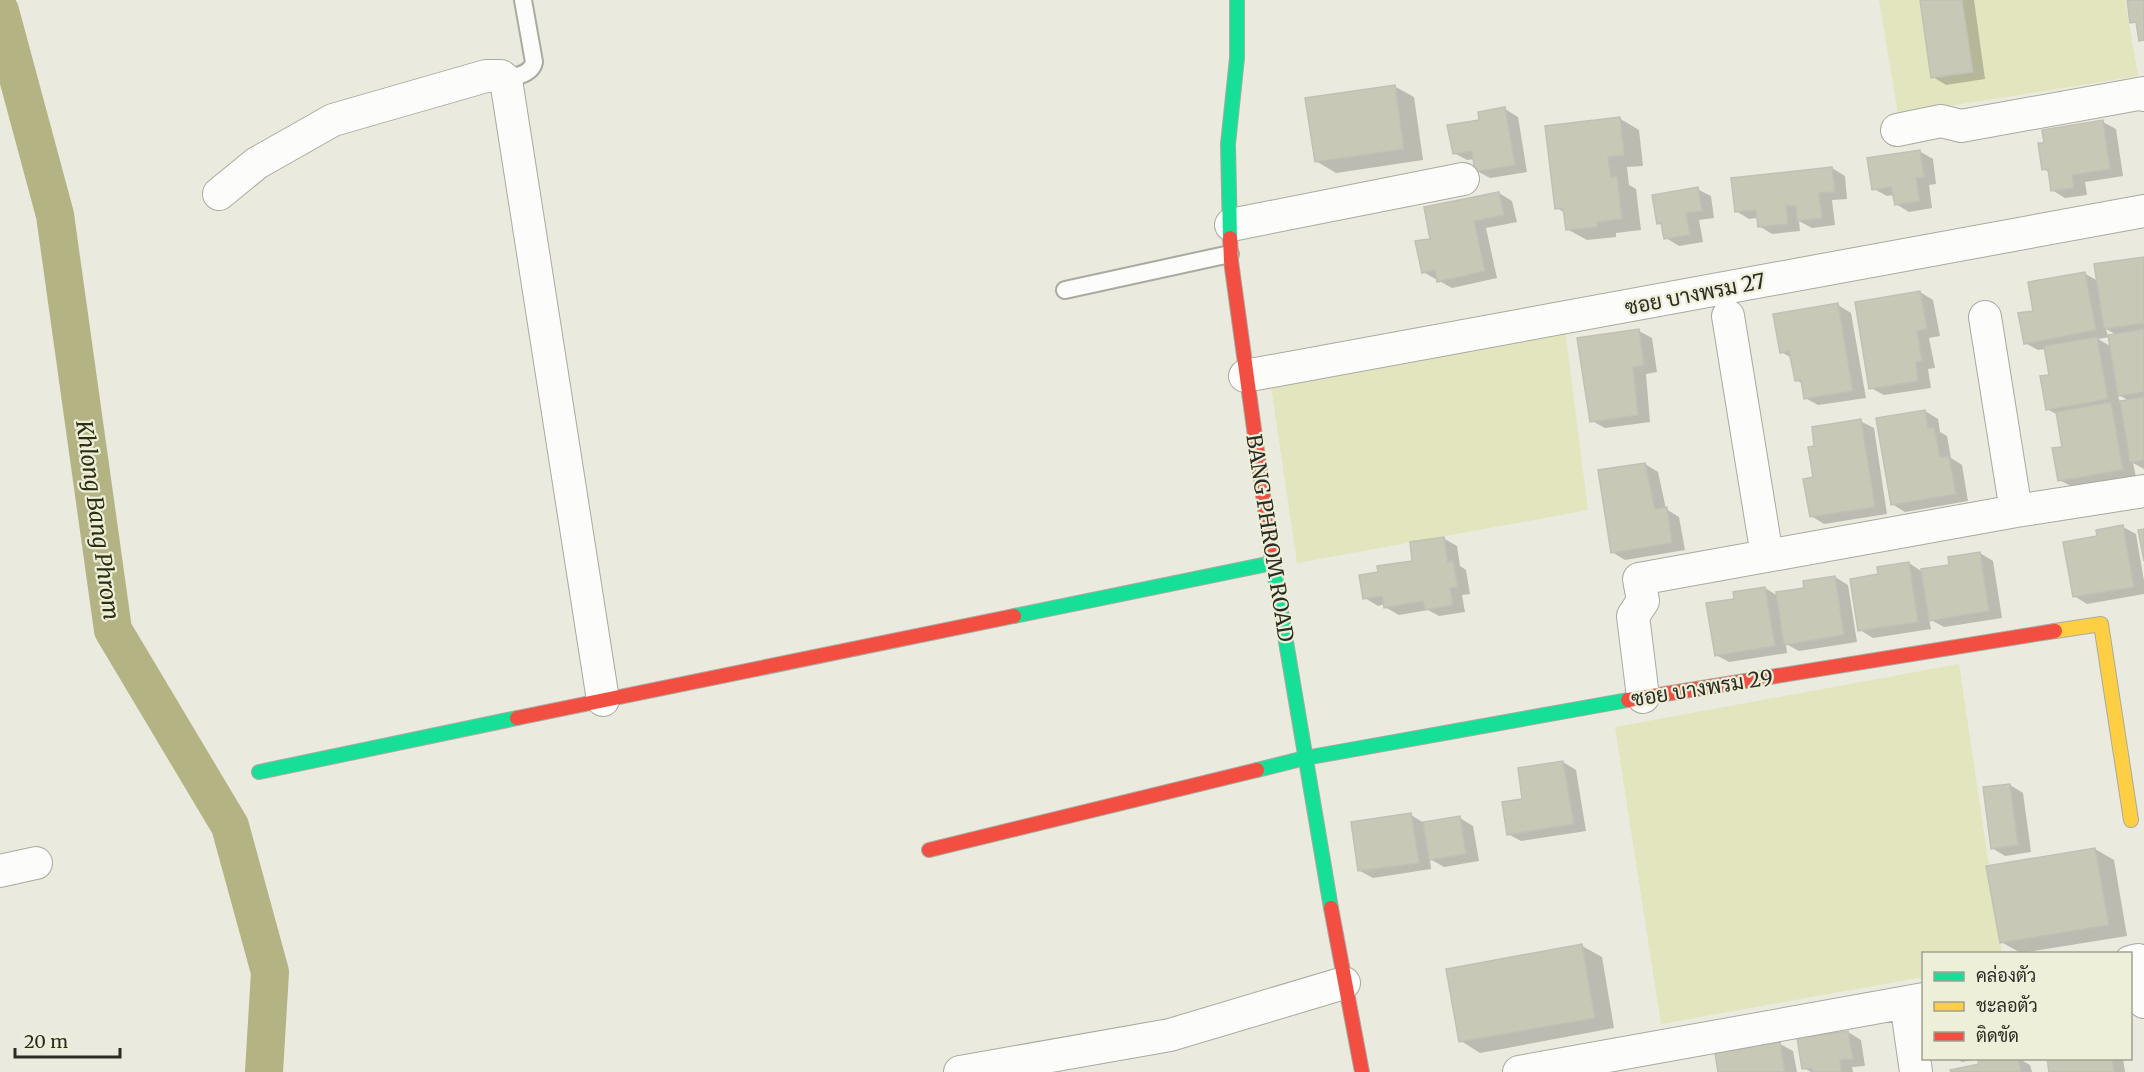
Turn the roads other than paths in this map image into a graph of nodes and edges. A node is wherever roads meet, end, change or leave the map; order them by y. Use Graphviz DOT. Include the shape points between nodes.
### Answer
graph roads {
  1 [pos="523,0"];
  2 [pos="1238,0"];
  3 [pos="506,80"];
  4 [pos="2144,95"];
  5 [pos="1897,130"];
  6 [pos="1463,178"];
  7 [pos="219,194"];
  8 [pos="2144,211"];
  9 [pos="1231,239"];
  10 [pos="1065,290"];
  11 [pos="1728,316"];
  12 [pos="1985,317"];
  13 [pos="1245,376"];
  14 [pos="2144,490"];
  15 [pos="2016,511"];
  16 [pos="1767,556"];
  17 [pos="1272,562"];
  18 [pos="1643,697"];
  19 [pos="603,700"];
  20 [pos="1305,758"];
  21 [pos="259,772"];
  22 [pos="2131,820"];
  23 [pos="929,850"];
  24 [pos="36,863"];
  25 [pos="0,871"];
  26 [pos="2132,962"];
  27 [pos="1344,984"];
  28 [pos="1915,1001"];
  29 [pos="2144,1002"];
  30 [pos="1663,1059"];
  31 [pos="960,1072"];
  32 [pos="1362,1072"];
  33 [pos="1519,1072"];
  34 [pos="1916,1072"];
  1 -- 3 [label="lane" via="533,67"];
  2 -- 9 [label="street, BANG PHROM ROAD" via="1237,58 1228,144"];
  3 -- 7 [label="street" via="486,76 333,120 256,163"];
  3 -- 19 [label="street"];
  4 -- 5 [label="street" via="1961,126 1941,121"];
  6 -- 9 [label="street"];
  8 -- 13 [label="street, ซอย บางพรม 27"];
  9 -- 10 [label="lane"];
  9 -- 13 [label="street, BANG PHROM ROAD"];
  11 -- 16 [label="street"];
  12 -- 15 [label="street"];
  13 -- 17 [label="street, BANG PHROM ROAD"];
  14 -- 15 [label="street"];
  15 -- 16 [label="street"];
  16 -- 18 [label="street" via="1639,579 1643,601 1633,616"];
  17 -- 19 [label="street"];
  17 -- 20 [label="street, BANG PHROM ROAD"];
  18 -- 20 [label="street, ซอย บางพรม 29"];
  18 -- 22 [label="street, ซอย บางพรม 29" via="2101,624"];
  19 -- 21 [label="street"];
  20 -- 23 [label="street, ซอย บางพรม 29"];
  20 -- 27 [label="street, BANG PHROM ROAD"];
  24 -- 25 [label="street"];
  26 -- 29 [label="street" via="2138,960"];
  27 -- 31 [label="street" via="1170,1035"];
  27 -- 32 [label="street, BANG PHROM ROAD"];
  28 -- 30 [label="street"];
  28 -- 34 [label="street"];
  30 -- 33 [label="street"];
}
